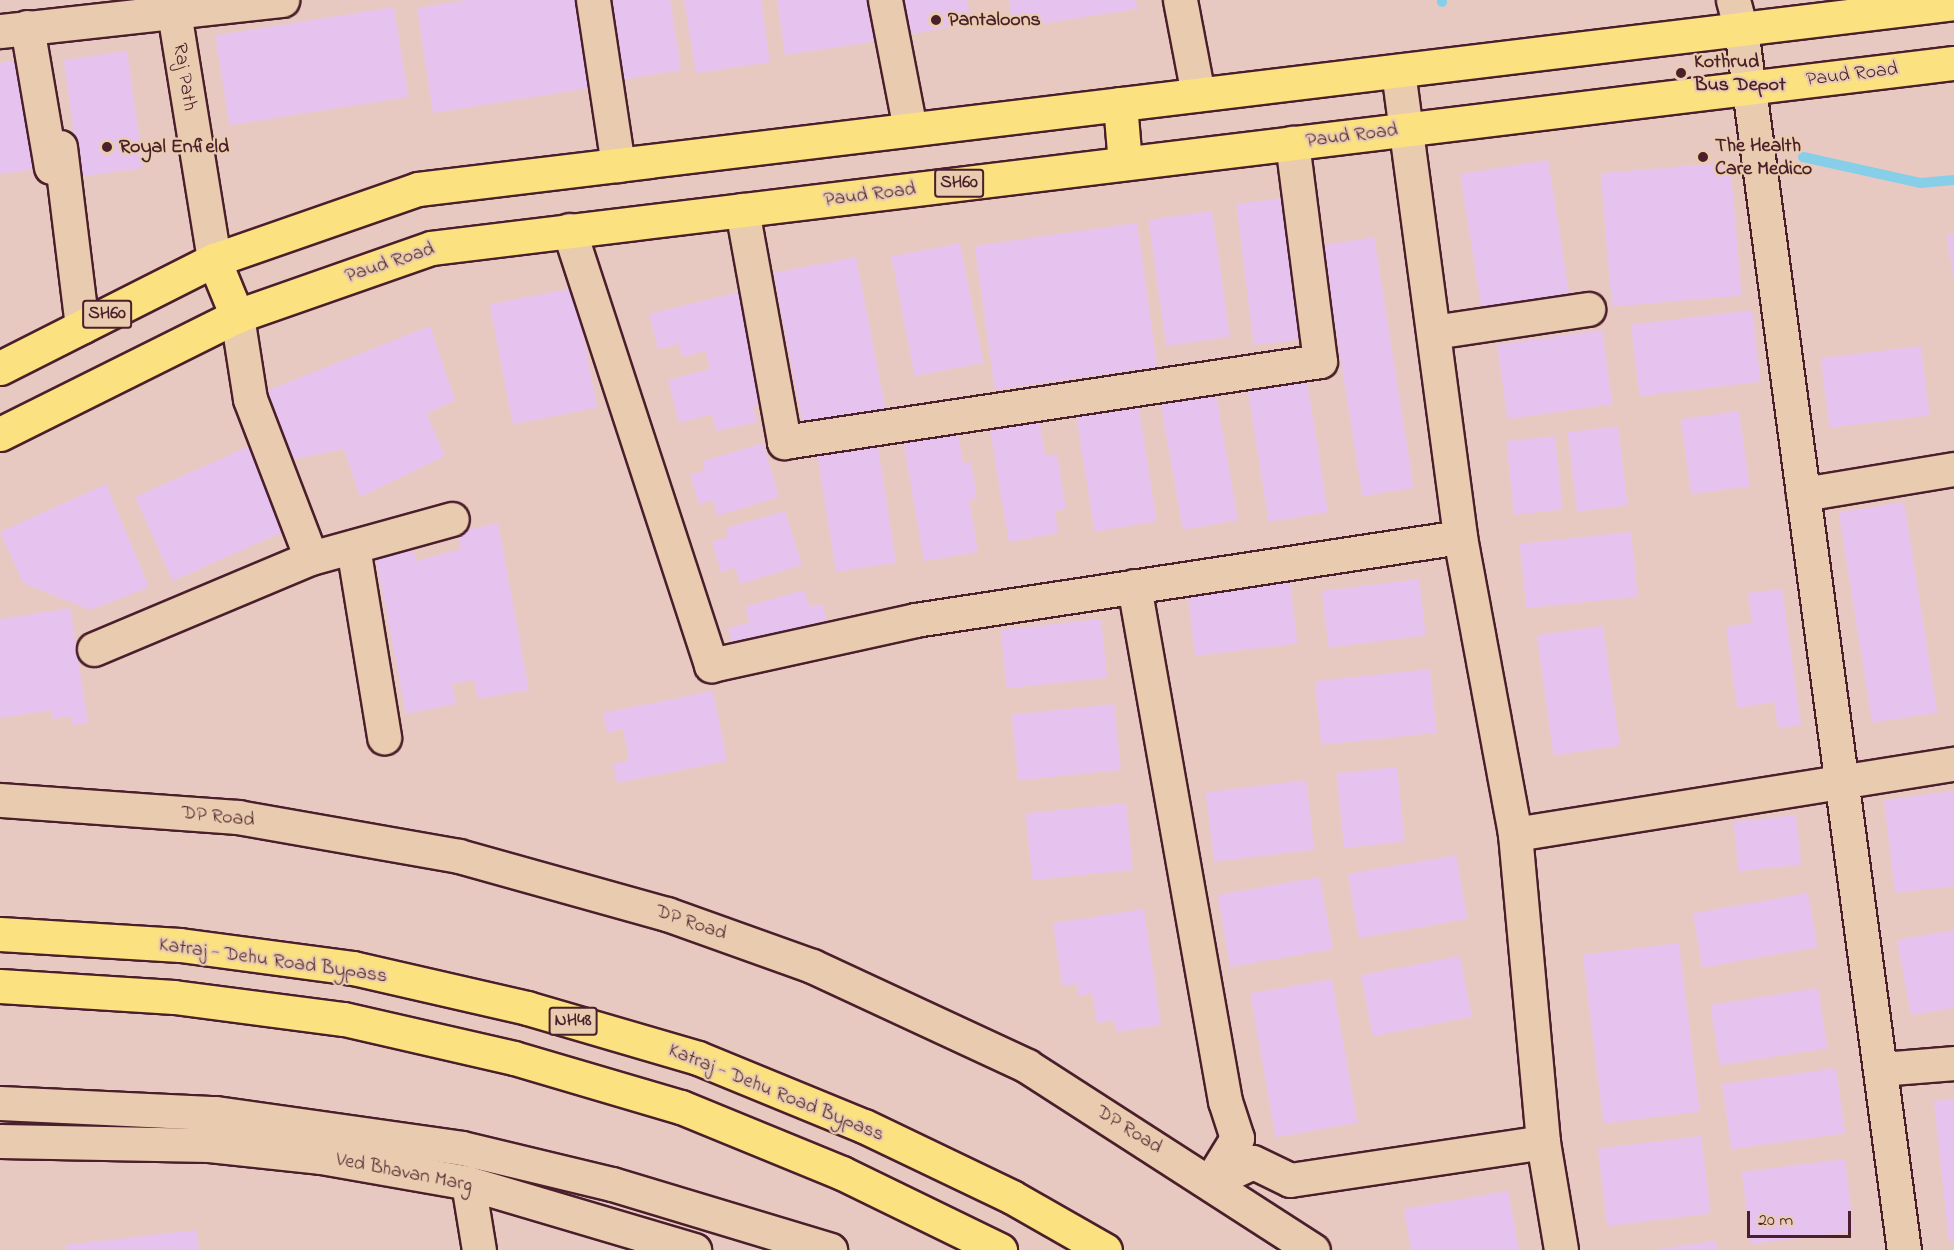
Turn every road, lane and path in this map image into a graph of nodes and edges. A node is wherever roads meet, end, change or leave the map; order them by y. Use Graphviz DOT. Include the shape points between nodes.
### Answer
graph roads {
  1 [pos="282,0"];
  2 [pos="593,0"];
  3 [pos="885,0"];
  4 [pos="1180,0"];
  5 [pos="1948,2"];
  6 [pos="173,7"];
  7 [pos="1737,14"];
  8 [pos="13,29"];
  9 [pos="1954,63"];
  10 [pos="1398,70"];
  11 [pos="1749,88"];
  12 [pos="1198,94"];
  13 [pos="1120,104"];
  14 [pos="910,129"];
  15 [pos="1408,129"];
  16 [pos="1292,143"];
  17 [pos="1125,163"];
  18 [pos="618,165"];
  19 [pos="742,210"];
  20 [pos="569,230"];
  21 [pos="214,260"];
  22 [pos="1588,309"];
  23 [pos="237,315"];
  24 [pos="82,327"];
  25 [pos="1434,332"];
  26 [pos="0,368"];
  27 [pos="0,434"];
  28 [pos="1954,470"];
  29 [pos="1803,494"];
  30 [pos="452,519"];
  31 [pos="1460,537"];
  32 [pos="353,547"];
  33 [pos="312,558"];
  34 [pos="1134,586"];
  35 [pos="94,649"];
  36 [pos="384,737"];
  37 [pos="1954,764"];
  38 [pos="1842,783"];
  39 [pos="0,800"];
  40 [pos="1515,834"];
  41 [pos="0,934"];
  42 [pos="0,986"];
  43 [pos="1954,1063"];
  44 [pos="1880,1069"];
  45 [pos="0,1102"];
  46 [pos="112,1106"];
  47 [pos="0,1141"];
  48 [pos="1543,1142"];
  49 [pos="104,1143"];
  50 [pos="1210,1182"];
  51 [pos="468,1183"];
  52 [pos="479,1250"];
  53 [pos="694,1250"];
  54 [pos="830,1250"];
  55 [pos="1000,1250"];
  56 [pos="1105,1250"];
  57 [pos="1312,1250"];
  58 [pos="1561,1250"];
  59 [pos="1904,1250"];
  1 -- 6 [label="street"];
  2 -- 18 [label="street"];
  3 -- 14 [label="street"];
  4 -- 12 [label="street"];
  5 -- 7 [label="main road, SH60"];
  6 -- 8 [label="street"];
  6 -- 21 [label="street, Raj Path"];
  7 -- 10 [label="main road, SH60"];
  7 -- 11 [label="street"];
  8 -- 24 [label="street" via="56,157"];
  9 -- 11 [label="main road, Paud Road / SH60"];
  10 -- 12 [label="main road, SH60"];
  10 -- 15 [label="street"];
  11 -- 15 [label="main road, Paud Road / SH60"];
  11 -- 29 [label="street"];
  12 -- 13 [label="main road, SH60"];
  13 -- 14 [label="main road, SH60"];
  13 -- 17 [label="main road"];
  14 -- 18 [label="main road, SH60"];
  15 -- 16 [label="main road, Paud Road / SH60"];
  15 -- 25 [label="street"];
  16 -- 17 [label="main road, Paud Road / SH60"];
  16 -- 19 [label="street" via="1320,362 784,442"];
  17 -- 19 [label="main road, Paud Road / SH60"];
  18 -- 21 [label="main road, SH60" via="418,189"];
  19 -- 20 [label="main road, Paud Road / SH60"];
  20 -- 23 [label="main road, Paud Road / SH60" via="431,248"];
  20 -- 34 [label="street" via="711,664 915,620"];
  21 -- 23 [label="main road"];
  21 -- 24 [label="main road, SH60"];
  22 -- 25 [label="street"];
  23 -- 27 [label="main road, Paud Road / SH60"];
  23 -- 33 [label="street" via="250,399"];
  24 -- 26 [label="main road, SH60"];
  25 -- 31 [label="street"];
  28 -- 29 [label="street"];
  29 -- 38 [label="street"];
  30 -- 32 [label="street"];
  31 -- 34 [label="street"];
  31 -- 40 [label="street"];
  32 -- 33 [label="street"];
  32 -- 36 [label="street"];
  33 -- 35 [label="street"];
  34 -- 50 [label="street" via="1225,1101 1237,1138"];
  37 -- 38 [label="street"];
  38 -- 40 [label="street"];
  38 -- 44 [label="street"];
  39 -- 50 [label="street, DP Road" via="238,817 459,856 667,914 812,966 1027,1066"];
  40 -- 48 [label="street"];
  41 -- 56 [label="main road, Katraj - Dehu Road Bypass / NH48" via="180,945 353,968 527,1008 698,1058 864,1126 1012,1197"];
  42 -- 55 [label="main road" via="174,997 344,1019 514,1058 681,1107 842,1173"];
  43 -- 44 [label="street"];
  44 -- 59 [label="street"];
  45 -- 46 [label="street"];
  46 -- 49 [label="street"];
  46 -- 54 [label="street" via="216,1113 462,1148 612,1184"];
  47 -- 49 [label="street, Ved Bhavan Marg"];
  48 -- 50 [label="street" via="1290,1180 1253,1162"];
  48 -- 58 [label="street"];
  49 -- 51 [label="street, Ved Bhavan Marg" via="209,1145 299,1155"];
  50 -- 57 [label="street, DP Road"];
  51 -- 52 [label="street"];
  51 -- 53 [label="street, Ved Bhavan Marg"];
}
